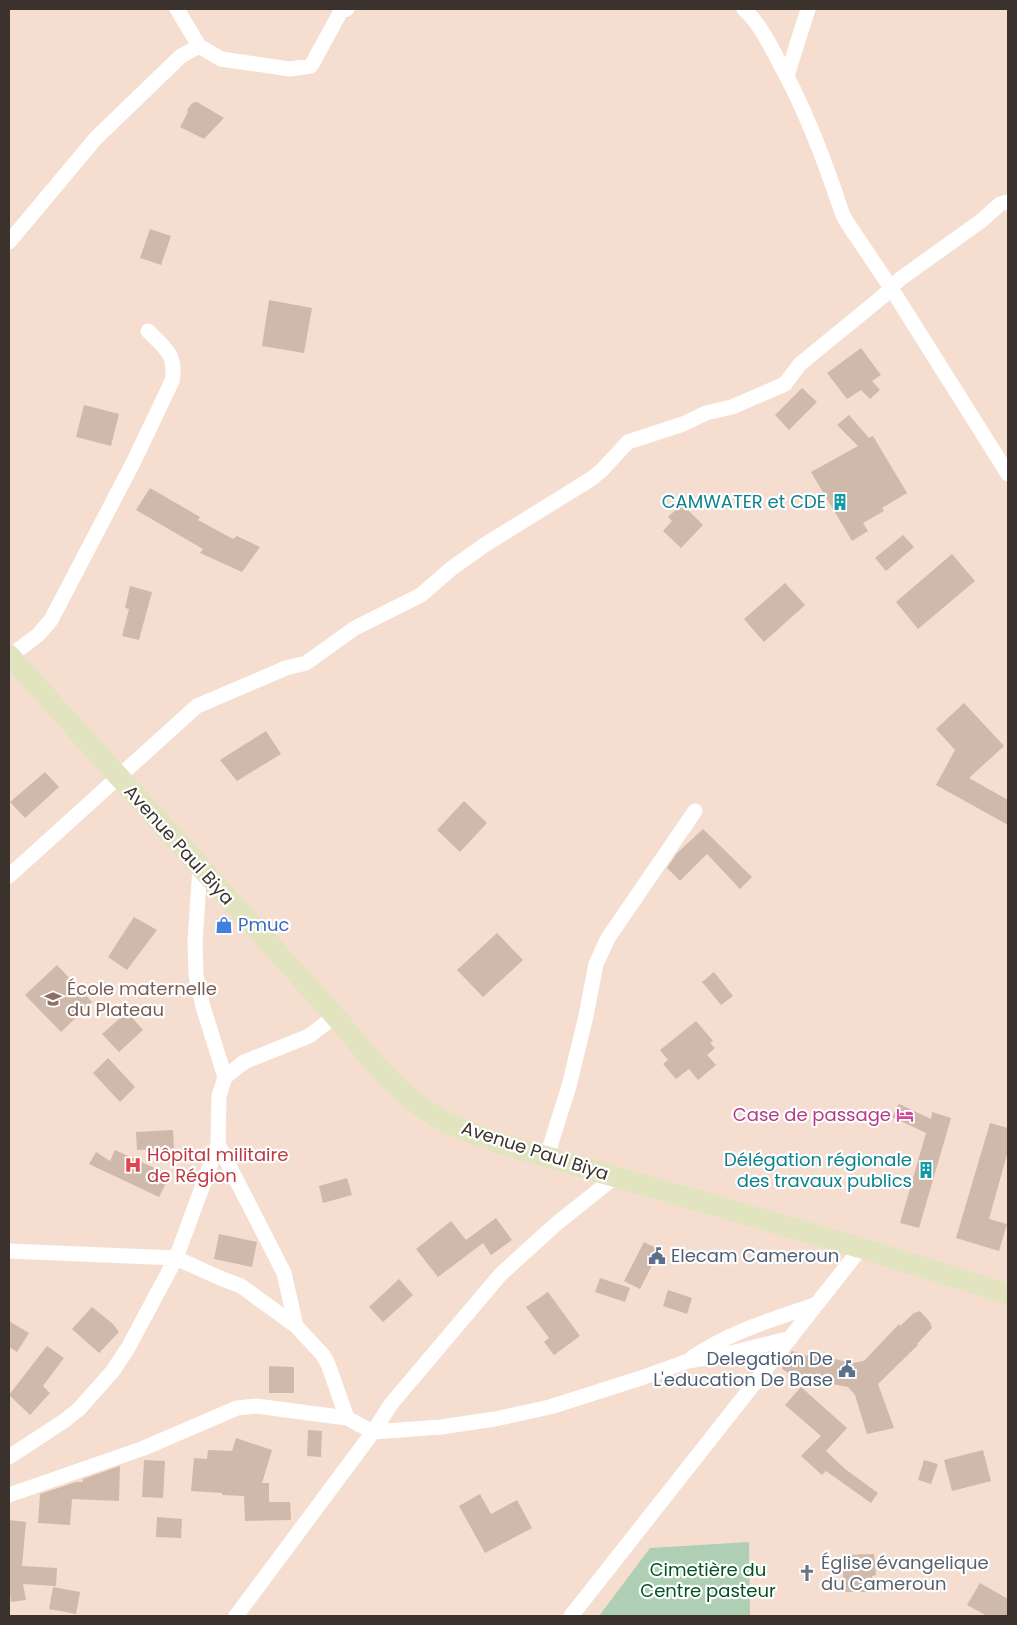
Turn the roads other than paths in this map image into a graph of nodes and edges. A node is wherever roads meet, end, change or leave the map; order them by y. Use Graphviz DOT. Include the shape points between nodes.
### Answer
graph roads {
  1 [pos="177,9"];
  2 [pos="348,9"];
  3 [pos="744,9"];
  4 [pos="808,9"];
  5 [pos="199,46"];
  6 [pos="787,76"];
  7 [pos="1008,202"];
  8 [pos="9,242"];
  9 [pos="891,288"];
  10 [pos="148,331"];
  11 [pos="1008,474"];
  12 [pos="9,656"];
  13 [pos="118,778"];
  14 [pos="695,811"];
  15 [pos="200,867"];
  16 [pos="9,876"];
  17 [pos="335,1016"];
  18 [pos="225,1077"];
  19 [pos="218,1144"];
  20 [pos="547,1156"];
  21 [pos="615,1177"];
  22 [pos="861,1248"];
  23 [pos="9,1251"];
  24 [pos="176,1258"];
  25 [pos="1008,1294"];
  26 [pos="817,1304"];
  27 [pos="296,1326"];
  28 [pos="791,1338"];
  29 [pos="688,1360"];
  30 [pos="347,1418"];
  31 [pos="374,1432"];
  32 [pos="9,1457"];
  33 [pos="9,1495"];
  34 [pos="236,1616"];
  35 [pos="571,1616"];
  1 -- 5 [label="street"];
  2 -- 5 [label="street" via="341,11 311,66 290,69 221,59"];
  3 -- 6 [label="street" via="760,26"];
  4 -- 6 [label="street"];
  5 -- 8 [label="street" via="181,56 96,138"];
  6 -- 9 [label="street" via="808,118 842,213"];
  7 -- 9 [label="street" via="1000,204"];
  9 -- 11 [label="street"];
  9 -- 13 [label="street" via="800,364 785,384 732,407 706,413 628,442 591,480 486,544 422,595 355,628 306,663 286,668 197,706"];
  10 -- 12 [label="street" via="168,350 174,369 172,382 51,620 38,635"];
  12 -- 13 [label="main road, Avenue Paul Biya"];
  13 -- 15 [label="main road, Avenue Paul Biya"];
  13 -- 16 [label="street"];
  14 -- 20 [label="street" via="601,951 569,1086"];
  15 -- 17 [label="main road, Avenue Paul Biya"];
  15 -- 18 [label="street" via="196,975"];
  17 -- 18 [label="street" via="309,1036 244,1062"];
  17 -- 20 [label="main road, Avenue Paul Biya" via="378,1069 431,1113 496,1142"];
  18 -- 19 [label="street" via="218,1096"];
  19 -- 24 [label="street"];
  19 -- 27 [label="street" via="284,1273"];
  20 -- 21 [label="main road, Avenue Paul Biya"];
  21 -- 22 [label="main road, Avenue Paul Biya"];
  21 -- 31 [label="street" via="501,1274 391,1404"];
  22 -- 25 [label="main road, Avenue Paul Biya"];
  22 -- 26 [label="street"];
  23 -- 24 [label="street"];
  24 -- 27 [label="street" via="241,1286"];
  24 -- 32 [label="street" via="128,1348 96,1392 64,1421"];
  26 -- 28 [label="street"];
  26 -- 29 [label="street" via="734,1333"];
  27 -- 30 [label="street" via="328,1364"];
  28 -- 29 [label="street" via="719,1356"];
  28 -- 35 [label="street"];
  29 -- 31 [label="street" via="550,1407 441,1427"];
  30 -- 31 [label="street"];
  30 -- 33 [label="street" via="256,1406 237,1408 144,1448"];
  31 -- 34 [label="street"];
}
